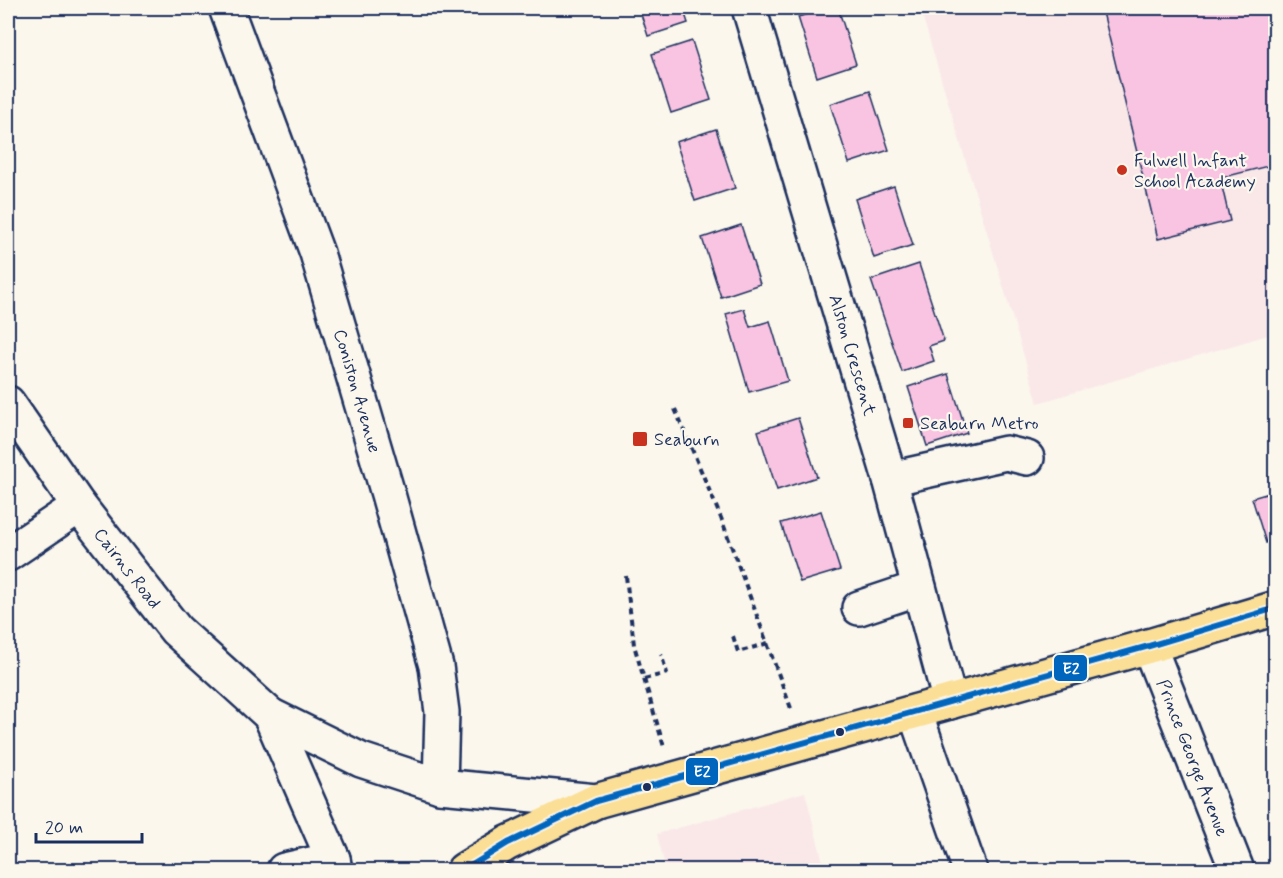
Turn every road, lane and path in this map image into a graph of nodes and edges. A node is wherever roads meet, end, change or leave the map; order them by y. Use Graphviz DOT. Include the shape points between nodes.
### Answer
graph roads {
  1 [pos="226,8"];
  2 [pos="749,8"];
  3 [pos="8,403"];
  4 [pos="675,409"];
  5 [pos="1027,458"];
  6 [pos="890,479"];
  7 [pos="79,506"];
  8 [pos="8,554"];
  9 [pos="626,576"];
  10 [pos="919,588"];
  11 [pos="859,608"];
  12 [pos="1275,608"];
  13 [pos="733,636"];
  14 [pos="768,644"];
  15 [pos="1149,646"];
  16 [pos="661,654"];
  17 [pos="644,679"];
  18 [pos="950,702"];
  19 [pos="915,712"];
  20 [pos="270,715"];
  21 [pos="796,745"];
  22 [pos="679,778"];
  23 [pos="440,786"];
  24 [pos="596,801"];
  25 [pos="334,865"];
  26 [pos="284,870"];
  27 [pos="464,870"];
  28 [pos="970,870"];
  29 [pos="1237,870"];
  1 -- 23 [label="street, Coniston Avenue" via="317,253 436,666 442,712"];
  2 -- 6 [label="street, Alston Crescent"];
  3 -- 7 [label="street, Cairns Road"];
  4 -- 14 [label="path"];
  5 -- 6 [label="street" via="1006,453"];
  6 -- 10 [label="street, Alston Crescent"];
  7 -- 8 [label="street"];
  7 -- 20 [label="street, Cairns Road" via="176,630"];
  9 -- 17 [label="path" via="634,645"];
  10 -- 11 [label="street"];
  10 -- 18 [label="street, Alston Crescent"];
  12 -- 15 [label="main road"];
  13 -- 14 [label="path" via="738,652"];
  14 -- 21 [label="path"];
  15 -- 18 [label="main road"];
  15 -- 29 [label="street, Prince George Avenue"];
  16 -- 17 [label="path" via="667,673"];
  17 -- 22 [label="path"];
  18 -- 19 [label="main road"];
  19 -- 21 [label="main road"];
  19 -- 28 [label="street"];
  20 -- 23 [label="street, Cairns Road" via="361,760"];
  20 -- 25 [label="street, Cairns Road"];
  21 -- 22 [label="main road"];
  22 -- 24 [label="main road"];
  23 -- 24 [label="street, Cairns Road"];
  24 -- 27 [label="main road" via="508,843"];
  25 -- 26 [label="street"];
}
